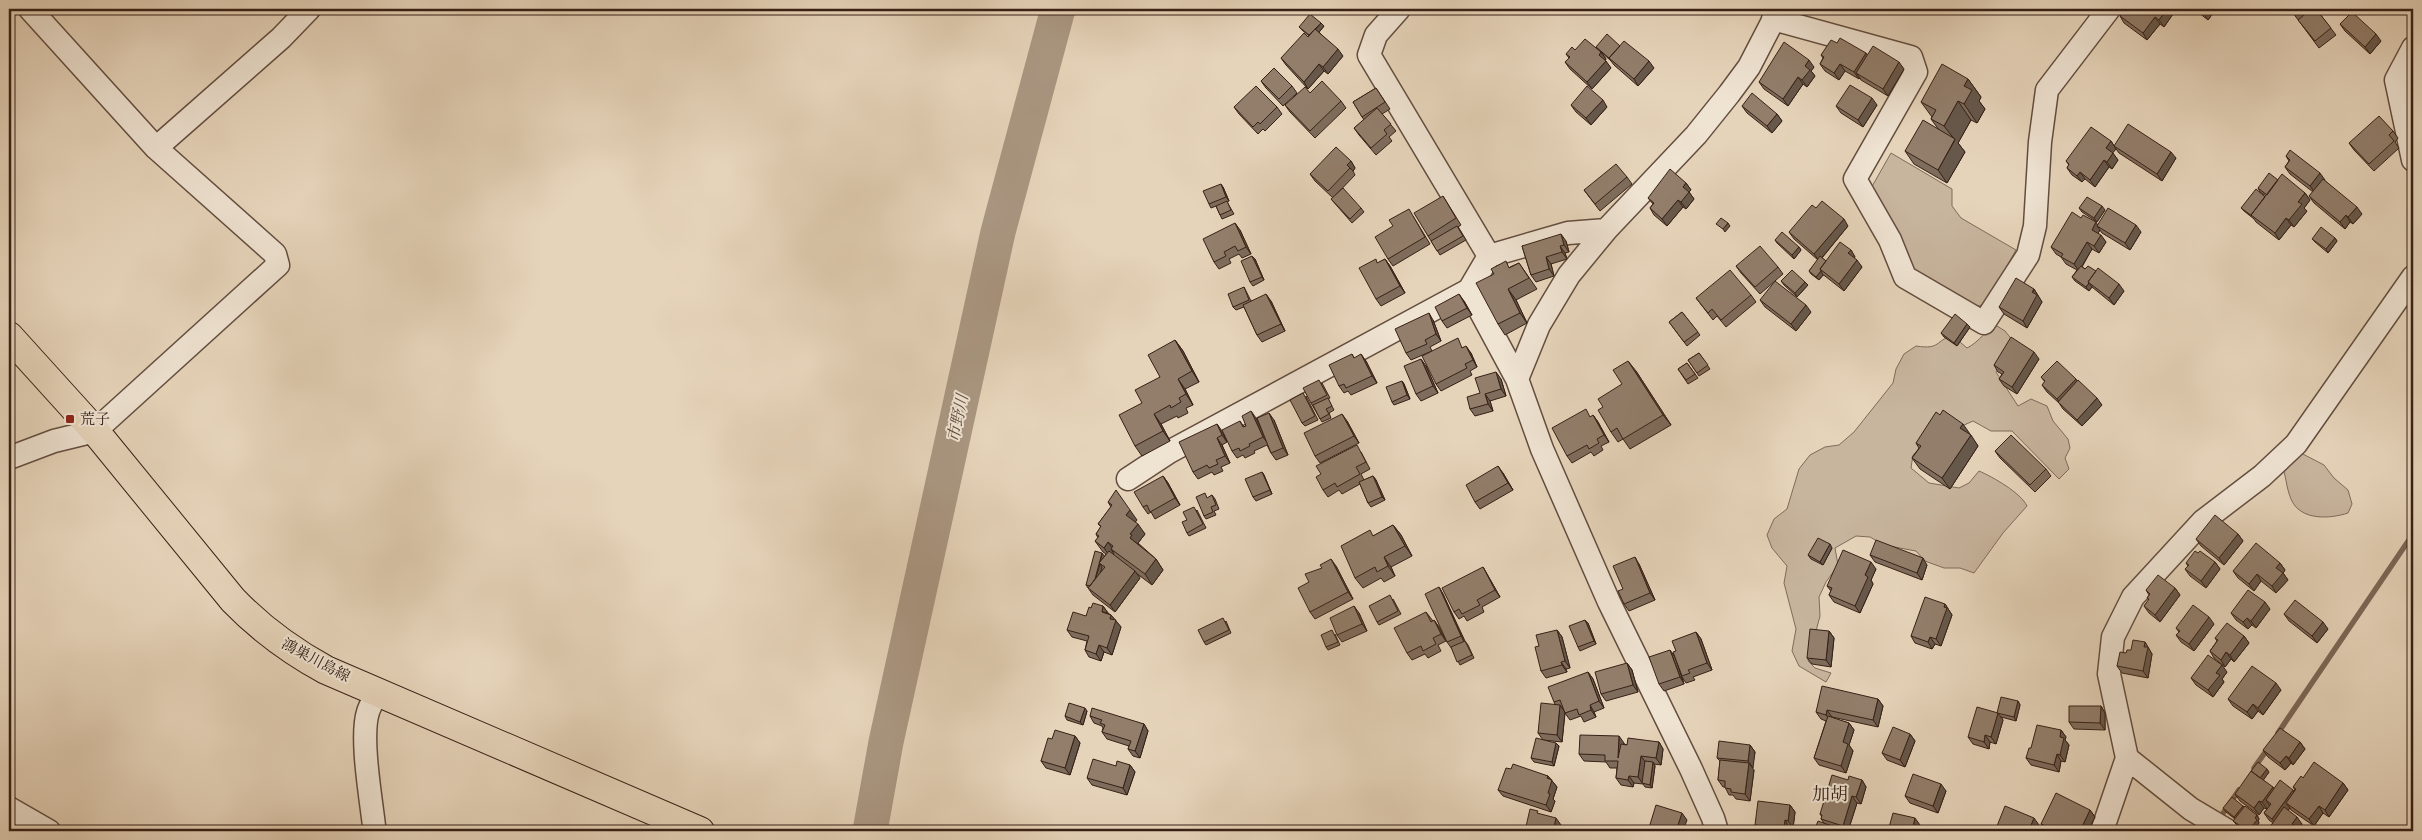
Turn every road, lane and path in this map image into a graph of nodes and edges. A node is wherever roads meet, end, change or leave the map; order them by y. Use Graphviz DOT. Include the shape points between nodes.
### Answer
graph roads {
  1 [pos="30,9"];
  2 [pos="309,9"];
  3 [pos="1399,9"];
  4 [pos="2109,9"];
  5 [pos="1776,14"];
  6 [pos="2413,48"];
  7 [pos="156,148"];
  8 [pos="2413,160"];
  9 [pos="1606,230"];
  10 [pos="1489,256"];
  11 [pos="2413,277"];
  12 [pos="1469,290"];
  13 [pos="9,336"];
  14 [pos="1517,379"];
  15 [pos="96,431"];
  16 [pos="9,458"];
  17 [pos="1128,479"];
  18 [pos="384,693"];
  19 [pos="2127,758"];
  20 [pos="9,808"];
  21 [pos="374,826"];
  22 [pos="2225,830"];
  23 [pos="49,831"];
  24 [pos="700,831"];
  25 [pos="1716,831"];
  26 [pos="2102,831"];
  1 -- 7 [label="street"];
  2 -- 7 [label="street" via="281,38"];
  3 -- 10 [label="street" via="1376,36 1369,55"];
  4 -- 5 [label="street" via="2048,90 2040,142 2035,226 2028,255 1984,323 1905,277 1890,240 1855,179 1916,72 1911,57"];
  5 -- 9 [label="street" via="1748,67 1696,135"];
  6 -- 8 [label="street" via="2396,80"];
  7 -- 15 [label="street" via="275,254 278,265"];
  9 -- 10 [label="street" via="1568,233"];
  9 -- 14 [label="street" via="1569,275 1540,325"];
  10 -- 12 [label="street"];
  11 -- 19 [label="street" via="2296,444 2262,476 2203,521 2133,597 2113,637 2109,674"];
  12 -- 14 [label="street"];
  12 -- 17 [label="street" via="1169,452"];
  13 -- 15 [label="main road, 鴻巣川島線"];
  14 -- 25 [label="street" via="1542,449 1609,602 1691,770"];
  15 -- 16 [label="street" via="54,441"];
  15 -- 18 [label="main road, 鴻巣川島線" via="233,600 254,620 326,670"];
  18 -- 21 [label="street" via="368,713 366,727"];
  18 -- 24 [label="main road, 鴻巣川島線"];
  19 -- 22 [label="street" via="2191,809"];
  19 -- 26 [label="street"];
  20 -- 23 [label="street"];
}
